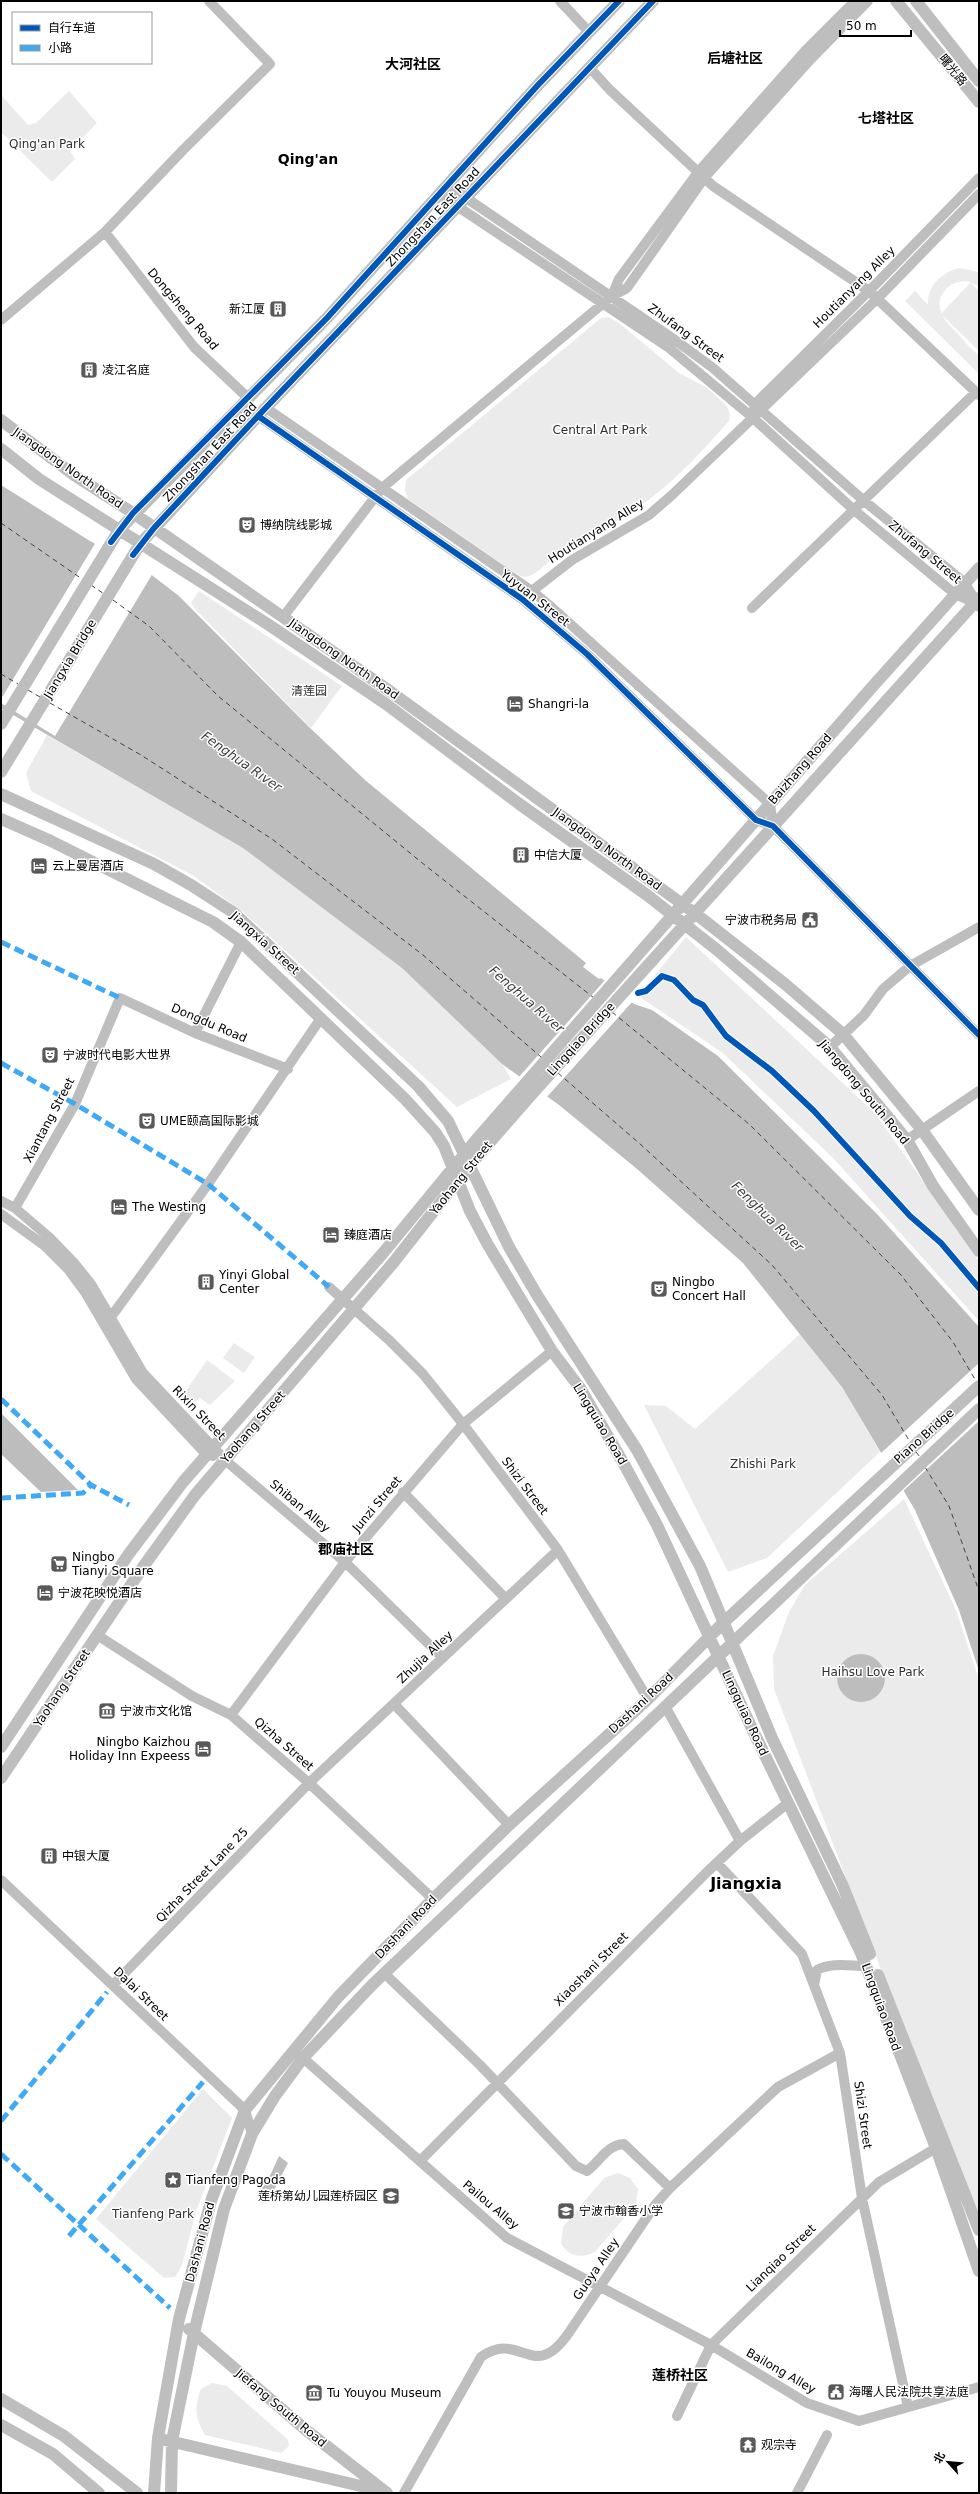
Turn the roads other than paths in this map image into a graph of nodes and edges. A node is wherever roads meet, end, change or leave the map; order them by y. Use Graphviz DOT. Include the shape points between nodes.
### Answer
graph roads {
  1 [pos="209,1"];
  2 [pos="560,1"];
  3 [pos="619,1"];
  4 [pos="653,1"];
  5 [pos="855,1"];
  6 [pos="868,1"];
  7 [pos="896,1"];
  8 [pos="916,1"];
  9 [pos="589,32"];
  10 [pos="589,67"];
  11 [pos="979,80"];
  12 [pos="979,102"];
  13 [pos="702,174"];
  14 [pos="979,178"];
  15 [pos="443,189"];
  16 [pos="979,194"];
  17 [pos="462,202"];
  18 [pos="105,232"];
  19 [pos="870,291"];
  20 [pos="878,298"];
  21 [pos="608,299"];
  22 [pos="1,320"];
  23 [pos="978,393"];
  24 [pos="248,397"];
  25 [pos="759,407"];
  26 [pos="262,412"];
  27 [pos="752,417"];
  28 [pos="1,420"];
  29 [pos="1,449"];
  30 [pos="382,488"];
  31 [pos="374,496"];
  32 [pos="863,500"];
  33 [pos="854,510"];
  34 [pos="134,513"];
  35 [pos="154,528"];
  36 [pos="118,530"];
  37 [pos="140,544"];
  38 [pos="133,555"];
  39 [pos="979,568"];
  40 [pos="965,583"];
  41 [pos="532,591"];
  42 [pos="955,594"];
  43 [pos="522,599"];
  44 [pos="978,603"];
  45 [pos="752,608"];
  46 [pos="283,617"];
  47 [pos="1,724"];
  48 [pos="4,767"];
  49 [pos="1,794"];
  50 [pos="770,804"];
  51 [pos="1,819"];
  52 [pos="756,820"];
  53 [pos="774,826"];
  54 [pos="683,904"];
  55 [pos="696,914"];
  56 [pos="673,915"];
  57 [pos="686,925"];
  58 [pos="979,927"];
  59 [pos="241,942"];
  60 [pos="667,945"];
  61 [pos="910,966"];
  62 [pos="624,972"];
  63 [pos="120,998"];
  64 [pos="321,1018"];
  65 [pos="195,1033"];
  66 [pos="843,1034"];
  67 [pos="979,1035"];
  68 [pos="830,1047"];
  69 [pos="288,1069"];
  70 [pos="979,1091"];
  71 [pos="526,1092"];
  72 [pos="922,1130"];
  73 [pos="907,1140"];
  74 [pos="465,1153"];
  75 [pos="470,1166"];
  76 [pos="453,1168"];
  77 [pos="458,1181"];
  78 [pos="1,1201"];
  79 [pos="15,1208"];
  80 [pos="979,1210"];
  81 [pos="1,1214"];
  82 [pos="979,1251"];
  83 [pos="329,1287"];
  84 [pos="343,1299"];
  85 [pos="355,1308"];
  86 [pos="111,1317"];
  87 [pos="552,1351"];
  88 [pos="979,1386"];
  89 [pos="979,1409"];
  90 [pos="463,1424"];
  91 [pos="209,1450"];
  92 [pos="225,1460"];
  93 [pos="870,1486"];
  94 [pos="403,1492"];
  95 [pos="880,1502"];
  96 [pos="558,1550"];
  97 [pos="345,1562"];
  98 [pos="506,1599"];
  99 [pos="724,1622"];
  100 [pos="97,1635"];
  101 [pos="709,1637"];
  102 [pos="733,1641"];
  103 [pos="718,1655"];
  104 [pos="443,1658"];
  105 [pos="648,1699"];
  106 [pos="394,1704"];
  107 [pos="665,1706"];
  108 [pos="231,1715"];
  109 [pos="1,1747"];
  110 [pos="1,1778"];
  111 [pos="309,1783"];
  112 [pos="788,1803"];
  113 [pos="509,1825"];
  114 [pos="740,1841"];
  115 [pos="717,1862"];
  116 [pos="1,1880"];
  117 [pos="433,1899"];
  118 [pos="866,1966"];
  119 [pos="384,1973"];
  120 [pos="113,1985"];
  121 [pos="814,1985"];
  122 [pos="840,2053"];
  123 [pos="303,2058"];
  124 [pos="497,2082"];
  125 [pos="245,2110"];
  126 [pos="252,2134"];
  127 [pos="936,2148"];
  128 [pos="420,2161"];
  129 [pos="670,2188"];
  130 [pos="862,2198"];
  131 [pos="979,2230"];
  132 [pos="979,2271"];
  133 [pos="599,2286"];
  134 [pos="179,2319"];
  135 [pos="194,2333"];
  136 [pos="711,2345"];
  137 [pos="979,2387"];
  138 [pos="1,2400"];
  139 [pos="908,2407"];
  140 [pos="676,2416"];
  141 [pos="1,2425"];
  142 [pos="827,2435"];
  143 [pos="158,2438"];
  144 [pos="172,2441"];
  145 [pos="99,2493"];
  146 [pos="137,2493"];
  147 [pos="154,2493"];
  148 [pos="171,2493"];
  149 [pos="387,2493"];
  150 [pos="404,2493"];
  151 [pos="797,2493"];
  1 -- 18 [label="street" via="270,64 237,100 182,150"];
  2 -- 9 [label="street"];
  3 -- 9 [label="main road, Zhongshan East Road"];
  4 -- 10 [label="main road, Zhongshan East Road"];
  5 -- 13 [label="street" via="805,51"];
  6 -- 13 [label="street"];
  7 -- 12 [label="main road, 曙光路"];
  8 -- 11 [label="main road"];
  9 -- 15 [label="main road, Zhongshan East Road"];
  10 -- 13 [label="street" via="610,90"];
  10 -- 17 [label="main road, Zhongshan East Road"];
  13 -- 19 [label="street" via="724,194"];
  13 -- 21 [label="street" via="619,279"];
  14 -- 19 [label="street, Houtianyang Alley"];
  15 -- 17 [label="street, Zhufang Street"];
  15 -- 24 [label="main road, Zhongshan East Road" via="327,318"];
  16 -- 20 [label="street, Houtianyang Alley"];
  17 -- 21 [label="street, Zhufang Street"];
  17 -- 26 [label="main road, Zhongshan East Road"];
  18 -- 22 [label="street"];
  18 -- 24 [label="street, Dongsheng Road" via="194,347"];
  19 -- 20 [label="street"];
  19 -- 25 [label="street, Houtianyang Alley"];
  20 -- 23 [label="street"];
  20 -- 25 [label="street, Houtianyang Alley"];
  21 -- 25 [label="street, Zhufang Street" via="675,340"];
  21 -- 27 [label="street, Zhufang Street"];
  21 -- 30 [label="street"];
  23 -- 32 [label="street"];
  24 -- 34 [label="main road, Zhongshan East Road"];
  25 -- 27 [label="street, Houtianyang Alley"];
  25 -- 32 [label="street, Zhufang Street"];
  26 -- 30 [label="street, Yuyuan Street"];
  26 -- 31 [label="street, Yuyuan Street"];
  26 -- 35 [label="main road, Zhongshan East Road"];
  27 -- 33 [label="street, Zhufang Street"];
  27 -- 41 [label="street, Houtianyang Alley" via="648,515 572,560"];
  28 -- 34 [label="main road, Jiangdong North Road" via="74,475"];
  29 -- 36 [label="main road, Jiangdong North Road" via="39,478"];
  30 -- 31 [label="street"];
  30 -- 41 [label="street, Yuyuan Street"];
  31 -- 43 [label="street, Yuyuan Street"];
  31 -- 46 [label="street"];
  32 -- 33 [label="street"];
  32 -- 40 [label="street, Zhufang Street"];
  33 -- 42 [label="street, Zhufang Street"];
  33 -- 45 [label="street"];
  34 -- 35 [label="main road, Jiangdong North Road"];
  34 -- 36 [label="main road, Zhongshan East Road"];
  35 -- 37 [label="main road, Zhongshan East Road"];
  35 -- 46 [label="main road, Jiangdong North Road"];
  36 -- 37 [label="main road, Jiangdong North Road"];
  36 -- 47 [label="main road, Zhongshan East Road"];
  37 -- 38 [label="main road, Zhongshan East Road"];
  37 -- 56 [label="main road, Jiangdong North Road" via="269,625 386,704"];
  38 -- 48 [label="main road, Jiangxia Bridge"];
  39 -- 40 [label="main road, Baizhang Road"];
  40 -- 42 [label="main road, Baizhang Road"];
  40 -- 44 [label="street, Zhufang Street"];
  41 -- 43 [label="street, Houtianyang Alley"];
  41 -- 50 [label="street, Yuyuan Street"];
  42 -- 44 [label="street, Zhufang Street"];
  42 -- 50 [label="main road, Baizhang Road"];
  43 -- 52 [label="street, Yuyuan Street" via="587,654"];
  44 -- 53 [label="main road, Baizhang Road"];
  46 -- 54 [label="main road, Jiangdong North Road" via="391,692"];
  49 -- 74 [label="main road, Jiangxia Street" via="154,864 234,913 418,1086 448,1121"];
  50 -- 52 [label="main road, Baizhang Road"];
  50 -- 53 [label="street"];
  51 -- 59 [label="main road, Jiangxia Street" via="51,841 206,919"];
  52 -- 53 [label="street, Yuyuan Street"];
  52 -- 54 [label="main road, Baizhang Road"];
  53 -- 55 [label="main road, Baizhang Road"];
  53 -- 61 [label="street"];
  54 -- 55 [label="main road, Jiangdong South Road"];
  54 -- 56 [label="main road, Baizhang Road"];
  55 -- 57 [label="main road, Baizhang Road"];
  55 -- 66 [label="main road, Jiangdong South Road"];
  56 -- 57 [label="main road, Jiangdong North Road"];
  56 -- 62 [label="main road, Baizhang Road"];
  57 -- 60 [label="main road, Baizhang Road"];
  57 -- 68 [label="main road, Jiangdong South Road"];
  58 -- 61 [label="street"];
  59 -- 64 [label="main road, Jiangxia Street"];
  59 -- 65 [label="street"];
  60 -- 71 [label="main road, Lingqiao Bridge"];
  61 -- 66 [label="street" via="883,989 864,1015"];
  61 -- 67 [label="street"];
  62 -- 71 [label="main road, Lingqiao Bridge"];
  63 -- 65 [label="street, Dongdu Road"];
  63 -- 79 [label="street, Xiantang Street" via="75,1104"];
  64 -- 69 [label="street"];
  64 -- 76 [label="main road, Jiangxia Street" via="426,1121 444,1146"];
  65 -- 69 [label="street, Dongdu Road"];
  66 -- 68 [label="street"];
  66 -- 72 [label="main road, Jiangdong South Road"];
  68 -- 73 [label="main road, Jiangdong South Road"];
  69 -- 86 [label="street"];
  70 -- 72 [label="street"];
  71 -- 74 [label="main road, Yaohang Street"];
  71 -- 75 [label="main road, Yaohang Street"];
  72 -- 73 [label="street"];
  72 -- 80 [label="main road, Jiangdong South Road"];
  73 -- 82 [label="main road, Jiangdong South Road" via="933,1186"];
  74 -- 75 [label="main road, Jiangxia Street"];
  74 -- 76 [label="main road, Yaohang Street"];
  75 -- 77 [label="main road, Yaohang Street"];
  75 -- 99 [label="main road, Lingquiao Road" via="537,1296 637,1450 700,1566"];
  76 -- 77 [label="main road, Jiangxia Street"];
  76 -- 84 [label="main road, Yaohang Street"];
  77 -- 85 [label="main road, Yaohang Street"];
  77 -- 87 [label="main road, Lingquiao Road" via="470,1211 488,1244"];
  78 -- 79 [label="street, Rixin Street"];
  79 -- 86 [label="street, Rixin Street" via="75,1264"];
  81 -- 91 [label="street, Rixin Street" via="45,1246 68,1269 85,1292 136,1379"];
  83 -- 84 [label="street, Shizi Street"];
  84 -- 85 [label="street, Shizi Street"];
  84 -- 91 [label="main road, Yaohang Street"];
  85 -- 90 [label="street, Shizi Street" via="422,1374"];
  85 -- 92 [label="main road, Yaohang Street"];
  86 -- 91 [label="street, Rixin Street" via="143,1373"];
  87 -- 90 [label="street, Junzi Street"];
  87 -- 101 [label="main road, Lingquiao Road" via="580,1388 624,1464 657,1525"];
  88 -- 93 [label="main road, Piano Bridge"];
  89 -- 95 [label="main road, Piano Bridge"];
  90 -- 94 [label="street, Junzi Street"];
  90 -- 96 [label="street, Shizi Street"];
  91 -- 92 [label="street, Rixin Street"];
  91 -- 109 [label="main road, Yaohang Street" via="157,1514 128,1555"];
  92 -- 97 [label="street, Shiban Alley"];
  92 -- 100 [label="main road, Yaohang Street" via="171,1527"];
  93 -- 99 [label="main road, Dashani Road"];
  94 -- 97 [label="street, Junzi Street"];
  94 -- 98 [label="street"];
  95 -- 102 [label="main road, Dashani Road"];
  96 -- 98 [label="street, Zhujia Alley"];
  96 -- 105 [label="street, Shizi Street"];
  97 -- 104 [label="street, Shiban Alley"];
  97 -- 108 [label="street, Junzi Street"];
  98 -- 104 [label="street, Zhujia Alley"];
  99 -- 101 [label="main road, Dashani Road"];
  99 -- 102 [label="main road, Lingquiao Road"];
  100 -- 108 [label="street, Qizha Street" via="192,1696"];
  100 -- 110 [label="main road, Yaohang Street"];
  101 -- 103 [label="main road, Lingquiao Road"];
  101 -- 105 [label="main road, Dashani Road"];
  102 -- 103 [label="main road, Dashani Road"];
  102 -- 131 [label="main road, Lingquiao Road" via="772,1738 842,1884"];
  103 -- 107 [label="main road, Dashani Road"];
  103 -- 112 [label="main road, Lingquiao Road"];
  104 -- 106 [label="street, Zhujia Alley"];
  105 -- 113 [label="main road, Dashani Road"];
  106 -- 111 [label="street, Zhujia Alley"];
  106 -- 113 [label="street"];
  107 -- 114 [label="street"];
  107 -- 119 [label="main road, Dashani Road"];
  108 -- 111 [label="street, Qizha Street"];
  111 -- 117 [label="street, Qizha Street"];
  111 -- 120 [label="street, Qizha Street Lane 25"];
  112 -- 114 [label="street, Xiaoshani Street"];
  112 -- 118 [label="main road, Lingquiao Road"];
  113 -- 117 [label="main road, Dashani Road"];
  114 -- 115 [label="street, Xiaoshani Street"];
  115 -- 121 [label="street, Shizi Street" via="802,1954"];
  115 -- 124 [label="street, Xiaoshani Street"];
  116 -- 120 [label="street, Dalai Street"];
  117 -- 125 [label="main road, Dashani Road" via="338,1997"];
  118 -- 121 [label="street" via="823,1967 817,1970"];
  118 -- 127 [label="main road, Lingquiao Road"];
  119 -- 123 [label="main road, Dashani Road"];
  119 -- 124 [label="street"];
  120 -- 125 [label="street, Dalai Street"];
  121 -- 122 [label="street, Shizi Street"];
  122 -- 129 [label="street, Guoya Alley" via="778,2087"];
  122 -- 130 [label="street, Shizi Street"];
  123 -- 126 [label="main road, Dashani Road" via="275,2096"];
  123 -- 128 [label="street, Pailou Alley"];
  124 -- 128 [label="street, Xiaoshani Street"];
  124 -- 129 [label="street" via="514,2103 582,2170 591,2168 607,2150 617,2144 624,2144"];
  125 -- 126 [label="street"];
  125 -- 134 [label="main road, Dashani Road" via="211,2201"];
  126 -- 135 [label="main road, Dashani Road" via="224,2209"];
  127 -- 130 [label="street, Lianqiao Street" via="897,2169"];
  127 -- 132 [label="main road, Lingquiao Road"];
  128 -- 133 [label="street, Pailou Alley" via="507,2238"];
  129 -- 133 [label="street, Guoya Alley" via="655,2205"];
  130 -- 136 [label="street, Lianqiao Street"];
  130 -- 139 [label="street, Shizi Street"];
  133 -- 136 [label="street, Pailou Alley"];
  133 -- 150 [label="street, Guoya Alley" via="560,2345 550,2353 534,2356 508,2347 493,2349 481,2357"];
  134 -- 135 [label="main road, Jiefang South Road"];
  134 -- 143 [label="main road, Dashani Road"];
  135 -- 144 [label="main road, Dashani Road"];
  135 -- 149 [label="main road, Jiefang South Road" via="306,2430"];
  136 -- 139 [label="street, Bailong Alley" via="807,2403 859,2421"];
  136 -- 140 [label="street, Lianqiao Street"];
  137 -- 139 [label="street, Bailong Alley"];
  138 -- 146 [label="main road" via="64,2436"];
  141 -- 145 [label="main road" via="53,2454"];
  142 -- 151 [label="street"];
  143 -- 144 [label="main road, Jiefang South Road"];
  143 -- 147 [label="main road, Dashani Road"];
  144 -- 148 [label="main road, Dashani Road"];
  144 -- 149 [label="main road, Jiefang South Road"];
}
